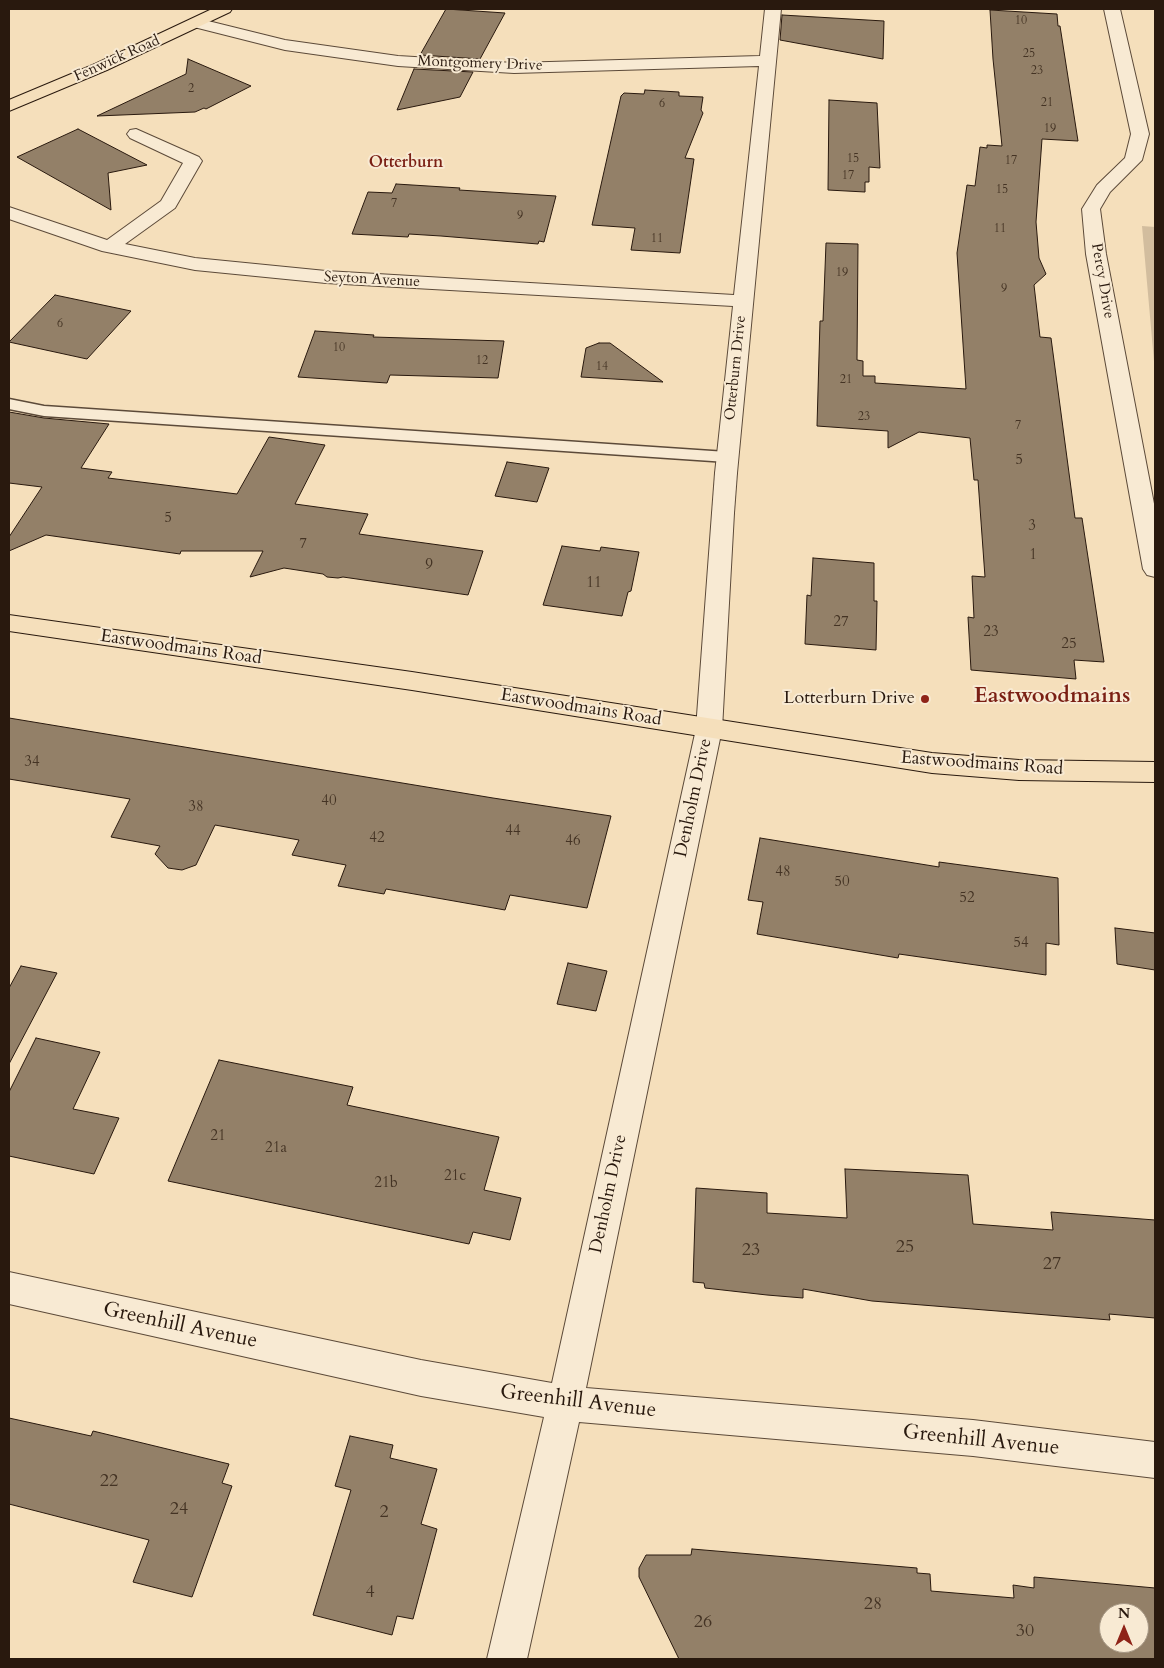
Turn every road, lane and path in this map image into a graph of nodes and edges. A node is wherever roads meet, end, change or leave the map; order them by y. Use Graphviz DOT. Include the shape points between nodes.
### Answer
graph roads {
  1 [pos="224,9"];
  2 [pos="773,9"];
  3 [pos="1112,9"];
  4 [pos="196,23"];
  5 [pos="767,61"];
  6 [pos="9,106"];
  7 [pos="136,134"];
  8 [pos="9,213"];
  9 [pos="109,247"];
  10 [pos="742,301"];
  11 [pos="9,404"];
  12 [pos="727,465"];
  13 [pos="1155,569"];
  14 [pos="9,623"];
  15 [pos="709,729"];
  16 [pos="1155,772"];
  17 [pos="9,1288"];
  18 [pos="565,1403"];
  19 [pos="1155,1460"];
  20 [pos="507,1659"];
  1 -- 4 [label="main road, Fenwick Road"];
  2 -- 5 [label="street, Otterburn Drive"];
  3 -- 13 [label="street, Percy Drive" via="1140,134 1133,160 1103,189 1091,209 1096,254"];
  4 -- 5 [label="street, Montgomery Drive" via="285,45 398,61 514,68"];
  4 -- 6 [label="main road, Fenwick Road"];
  5 -- 10 [label="street, Otterburn Drive"];
  7 -- 9 [label="street" via="193,161 168,204"];
  8 -- 9 [label="street, Seyton Avenue"];
  9 -- 10 [label="street, Seyton Avenue" via="194,264 326,277"];
  10 -- 12 [label="street, Otterburn Drive"];
  11 -- 12 [label="lane" via="44,411"];
  12 -- 15 [label="street, Otterburn Drive"];
  14 -- 15 [label="main road, Eastwoodmains Road"];
  15 -- 16 [label="main road, Eastwoodmains Road" via="932,763 1019,770"];
  15 -- 18 [label="street, Denholm Drive"];
  17 -- 18 [label="street, Greenhill Avenue" via="421,1378"];
  18 -- 19 [label="street, Greenhill Avenue" via="973,1438"];
  18 -- 20 [label="street, Denholm Drive"];
}
